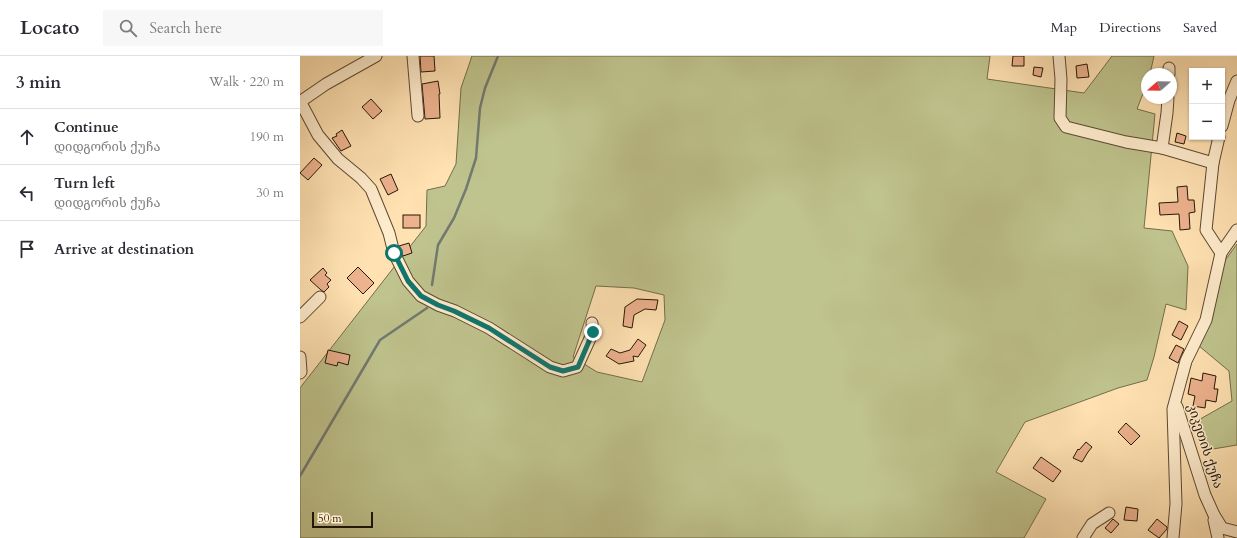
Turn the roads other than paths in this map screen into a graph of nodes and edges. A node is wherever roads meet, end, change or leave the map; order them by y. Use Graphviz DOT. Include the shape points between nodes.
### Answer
graph roads {
  1 [pos="376,56"];
  2 [pos="413,56"];
  3 [pos="1059,56"];
  4 [pos="1237,81"];
  5 [pos="300,101"];
  6 [pos="1168,104"];
  7 [pos="1225,115"];
  8 [pos="418,116"];
  9 [pos="1218,140"];
  10 [pos="1162,148"];
  11 [pos="1212,162"];
  12 [pos="1237,230"];
  13 [pos="1221,253"];
  14 [pos="320,297"];
  15 [pos="300,317"];
  16 [pos="592,323"];
  17 [pos="300,357"];
  18 [pos="300,373"];
  19 [pos="1175,402"];
  20 [pos="1109,513"];
  21 [pos="1214,515"];
  22 [pos="1237,532"];
  23 [pos="1083,538"];
  24 [pos="1173,538"];
  25 [pos="1218,538"];
  1 -- 5 [label="street"];
  2 -- 8 [label="street"];
  3 -- 10 [label="street" via="1060,118 1066,127"];
  4 -- 7 [label="street"];
  5 -- 16 [label="street" via="318,135 338,159 371,189 389,233 394,253 408,281 421,296 489,328 550,367 563,371 578,367 593,332"];
  6 -- 10 [label="street"];
  9 -- 11 [label="street"];
  10 -- 11 [label="street"];
  11 -- 13 [label="street" via="1206,230"];
  12 -- 13 [label="street"];
  13 -- 19 [label="street" via="1206,320 1186,361"];
  14 -- 15 [label="street"];
  17 -- 18 [label="street"];
  19 -- 21 [label="street, კიკეთის ქუჩა"];
  19 -- 24 [label="street" via="1173,409 1176,504"];
  20 -- 23 [label="street" via="1092,524"];
  21 -- 22 [label="street, კიკეთის ქუჩა" via="1222,528"];
  21 -- 25 [label="street"];
}
